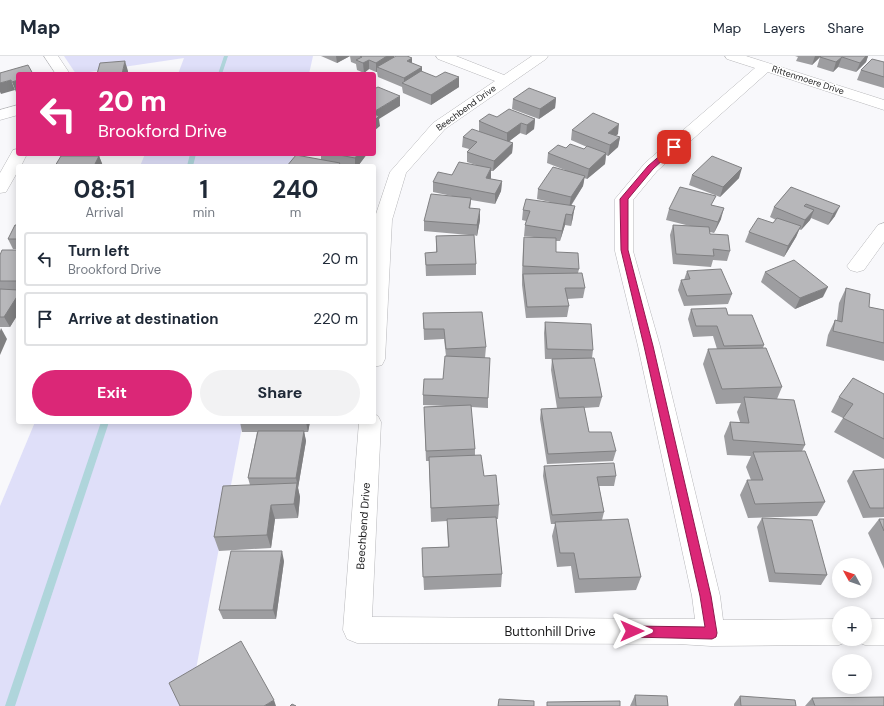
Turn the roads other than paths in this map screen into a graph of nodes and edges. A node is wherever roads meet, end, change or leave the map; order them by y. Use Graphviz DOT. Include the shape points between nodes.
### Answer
graph roads {
  1 [pos="51,56"];
  2 [pos="443,56"];
  3 [pos="541,56"];
  4 [pos="732,56"];
  5 [pos="766,67"];
  6 [pos="62,72"];
  7 [pos="506,80"];
  8 [pos="884,105"];
  9 [pos="16,111"];
  10 [pos="0,115"];
  11 [pos="18,156"];
  12 [pos="0,188"];
  13 [pos="884,229"];
  14 [pos="857,266"];
  15 [pos="376,328"];
  16 [pos="370,424"];
  17 [pos="357,630"];
  18 [pos="832,632"];
  19 [pos="872,632"];
  20 [pos="884,632"];
  21 [pos="712,633"];
  1 -- 6 [label="street"];
  2 -- 7 [label="street"];
  3 -- 7 [label="street, Beechbend Drive"];
  4 -- 5 [label="street, Rittenmoere Drive"];
  5 -- 8 [label="street, Rittenmoere Drive"];
  5 -- 21 [label="street" via="651,167 624,199 624,250 706,596"];
  7 -- 15 [label="street, Beechbend Drive" via="439,126 398,172 383,220"];
  9 -- 10 [label="street"];
  11 -- 12 [label="street"];
  13 -- 14 [label="street"];
  16 -- 17 [label="street, Beechbend Drive"];
  17 -- 21 [label="street, Buttonhill Drive"];
  18 -- 21 [label="street, Buttonhill Drive"];
  19 -- 20 [label="street"];
}
